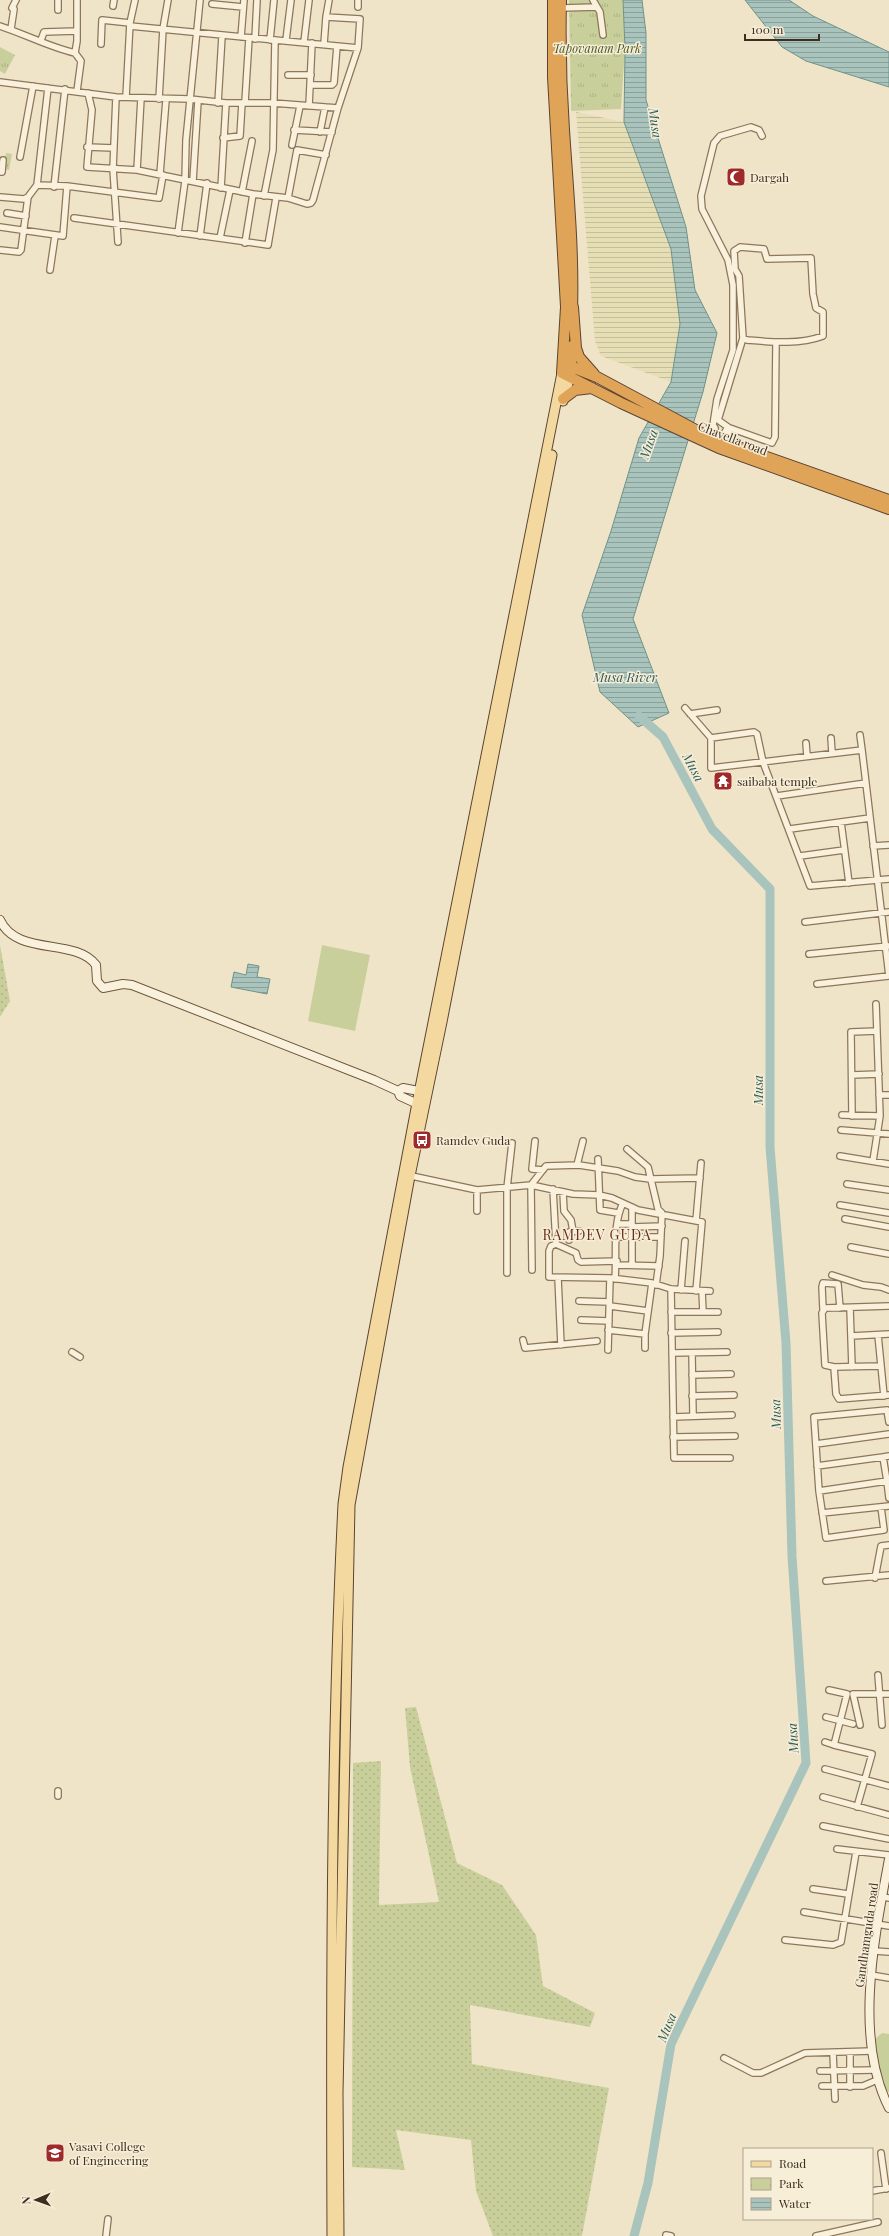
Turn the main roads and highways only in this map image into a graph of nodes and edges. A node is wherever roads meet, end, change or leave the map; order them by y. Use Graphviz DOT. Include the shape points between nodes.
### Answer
graph roads {
  1 [pos="553,0"];
  2 [pos="561,4"];
  3 [pos="573,307"];
  4 [pos="570,370"];
  5 [pos="597,377"];
  6 [pos="592,388"];
  7 [pos="563,399"];
  8 [pos="725,435"];
  9 [pos="889,500"];
  10 [pos="889,509"];
  11 [pos="424,1092"];
  12 [pos="407,1175"];
  13 [pos="332,2236"];
  14 [pos="339,2236"];
  1 -- 4 [label="highway" via="553,77"];
  2 -- 3 [label="highway" via="563,128 572,234"];
  3 -- 4 [label="highway"];
  3 -- 5 [label="highway" via="579,357"];
  4 -- 5 [label="highway, Chavella road"];
  4 -- 6 [label="highway, Chavella road"];
  4 -- 7 [label="main road"];
  4 -- 11 [label="main road"];
  5 -- 8 [label="highway, Chavella road" via="707,436"];
  6 -- 7 [label="highway" via="576,390"];
  6 -- 8 [label="highway, Chavella road" via="621,403"];
  7 -- 11 [label="main road"];
  8 -- 9 [label="highway, Chavella road"];
  8 -- 10 [label="highway, Chavella road"];
  11 -- 12 [label="main road"];
  12 -- 13 [label="main road" via="348,1467 343,1504 330,2093"];
  12 -- 14 [label="main road" via="350,1505 338,2093"];
}
